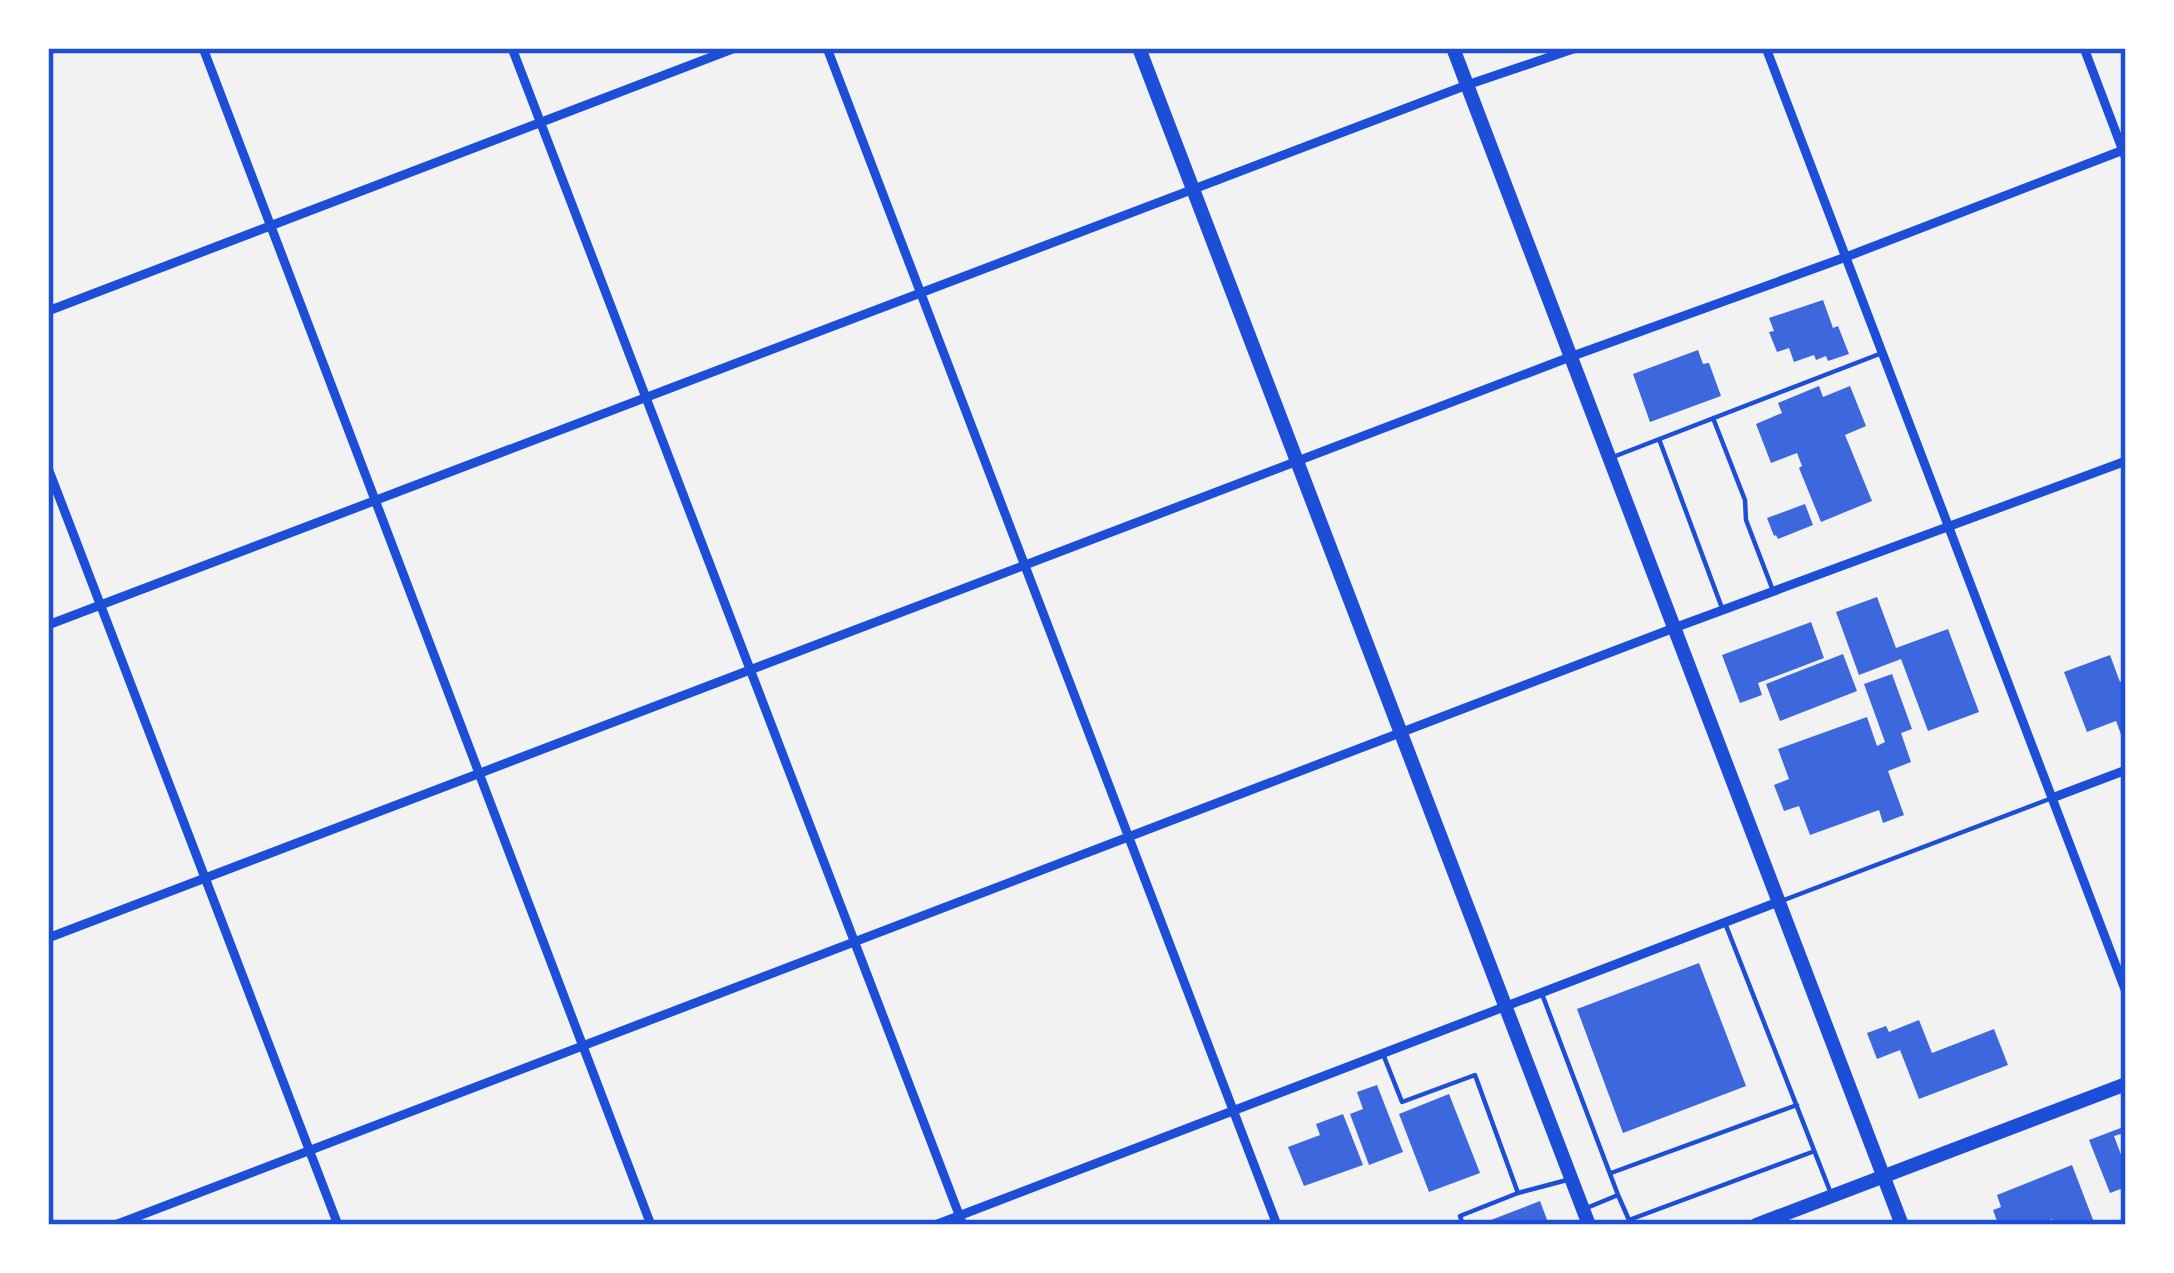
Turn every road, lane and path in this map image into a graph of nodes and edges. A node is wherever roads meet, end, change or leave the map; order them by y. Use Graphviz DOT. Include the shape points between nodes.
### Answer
graph roads {
  1 [pos="202,48"];
  2 [pos="512,48"];
  3 [pos="735,48"];
  4 [pos="827,48"];
  5 [pos="1139,48"];
  6 [pos="1453,48"];
  7 [pos="1576,48"];
  8 [pos="1766,48"];
  9 [pos="2084,48"];
  10 [pos="1467,85"];
  11 [pos="541,122"];
  12 [pos="2125,153"];
  13 [pos="1194,190"];
  14 [pos="270,226"];
  15 [pos="1846,257"];
  16 [pos="921,293"];
  17 [pos="48,311"];
  18 [pos="1882,353"];
  19 [pos="1570,357"];
  20 [pos="646,398"];
  21 [pos="1713,418"];
  22 [pos="1659,439"];
  23 [pos="1609,458"];
  24 [pos="2126,461"];
  25 [pos="1297,462"];
  26 [pos="48,468"];
  27 [pos="375,501"];
  28 [pos="1949,528"];
  29 [pos="1025,566"];
  30 [pos="1774,592"];
  31 [pos="100,605"];
  32 [pos="1723,611"];
  33 [pos="48,625"];
  34 [pos="1674,628"];
  35 [pos="751,670"];
  36 [pos="1401,733"];
  37 [pos="2126,770"];
  38 [pos="479,773"];
  39 [pos="2052,798"];
  40 [pos="1129,837"];
  41 [pos="205,878"];
  42 [pos="1778,902"];
  43 [pos="1725,922"];
  44 [pos="48,938"];
  45 [pos="855,942"];
  46 [pos="2126,992"];
  47 [pos="1541,993"];
  48 [pos="1506,1006"];
  49 [pos="583,1046"];
  50 [pos="1383,1054"];
  51 [pos="2126,1084"];
  52 [pos="1797,1105"];
  53 [pos="1233,1111"];
  54 [pos="309,1151"];
  55 [pos="1814,1151"];
  56 [pos="1611,1174"];
  57 [pos="1883,1177"];
  58 [pos="1572,1178"];
  59 [pos="1518,1193"];
  60 [pos="1618,1195"];
  61 [pos="1832,1196"];
  62 [pos="1583,1209"];
  63 [pos="961,1220"];
  64 [pos="115,1225"];
  65 [pos="338,1225"];
  66 [pos="651,1225"];
  67 [pos="935,1225"];
  68 [pos="1276,1225"];
  69 [pos="1463,1225"];
  70 [pos="1589,1225"];
  71 [pos="1756,1225"];
  72 [pos="1902,1225"];
  1 -- 14 [label="street"];
  2 -- 11 [label="street"];
  3 -- 11 [label="street"];
  4 -- 16 [label="street"];
  5 -- 13 [label="main road"];
  6 -- 10 [label="main road"];
  7 -- 10 [label="street"];
  8 -- 15 [label="street"];
  9 -- 12 [label="street"];
  10 -- 13 [label="street"];
  10 -- 19 [label="main road"];
  11 -- 14 [label="street"];
  11 -- 20 [label="street"];
  12 -- 15 [label="street"];
  13 -- 16 [label="street"];
  13 -- 25 [label="main road"];
  14 -- 17 [label="street"];
  14 -- 27 [label="street"];
  15 -- 18 [label="street"];
  15 -- 19 [label="street"];
  16 -- 20 [label="street"];
  16 -- 29 [label="street"];
  18 -- 21 [label="lane"];
  18 -- 28 [label="street"];
  19 -- 23 [label="main road"];
  19 -- 25 [label="street"];
  20 -- 27 [label="street"];
  20 -- 35 [label="street"];
  21 -- 22 [label="lane"];
  21 -- 30 [label="lane"];
  22 -- 23 [label="lane"];
  22 -- 32 [label="lane"];
  23 -- 34 [label="main road"];
  24 -- 28 [label="street"];
  25 -- 29 [label="street"];
  25 -- 36 [label="main road"];
  26 -- 31 [label="street"];
  27 -- 31 [label="street"];
  27 -- 38 [label="street"];
  28 -- 30 [label="street"];
  28 -- 39 [label="street"];
  29 -- 35 [label="street"];
  29 -- 40 [label="street"];
  30 -- 32 [label="street"];
  31 -- 33 [label="street"];
  31 -- 41 [label="street"];
  32 -- 34 [label="street"];
  34 -- 36 [label="street"];
  34 -- 42 [label="main road"];
  35 -- 38 [label="street"];
  35 -- 45 [label="street"];
  36 -- 40 [label="street"];
  36 -- 48 [label="main road"];
  37 -- 39 [label="street"];
  38 -- 41 [label="street"];
  38 -- 49 [label="street"];
  39 -- 42 [label="lane"];
  39 -- 46 [label="street"];
  40 -- 45 [label="street"];
  40 -- 53 [label="street"];
  41 -- 44 [label="street"];
  41 -- 54 [label="street"];
  42 -- 43 [label="street"];
  42 -- 57 [label="main road"];
  43 -- 47 [label="street"];
  43 -- 52 [label="lane"];
  45 -- 49 [label="street"];
  45 -- 63 [label="street"];
  47 -- 48 [label="street"];
  47 -- 56 [label="lane"];
  48 -- 50 [label="street"];
  48 -- 58 [label="main road"];
  49 -- 54 [label="street"];
  49 -- 66 [label="street"];
  50 -- 53 [label="street"];
  50 -- 59 [label="lane" via="1402,1102 1474,1075"];
  51 -- 57 [label="main road"];
  52 -- 55 [label="lane"];
  52 -- 56 [label="lane"];
  53 -- 63 [label="street"];
  53 -- 68 [label="street"];
  54 -- 64 [label="street"];
  54 -- 65 [label="street"];
  55 -- 60 [label="lane" via="1629,1220"];
  55 -- 61 [label="lane"];
  56 -- 60 [label="lane"];
  57 -- 61 [label="main road"];
  57 -- 72 [label="main road"];
  58 -- 59 [label="lane"];
  58 -- 62 [label="main road"];
  59 -- 69 [label="lane" via="1460,1216"];
  60 -- 62 [label="lane"];
  61 -- 71 [label="main road"];
  62 -- 70 [label="main road"];
  63 -- 67 [label="street"];
}
